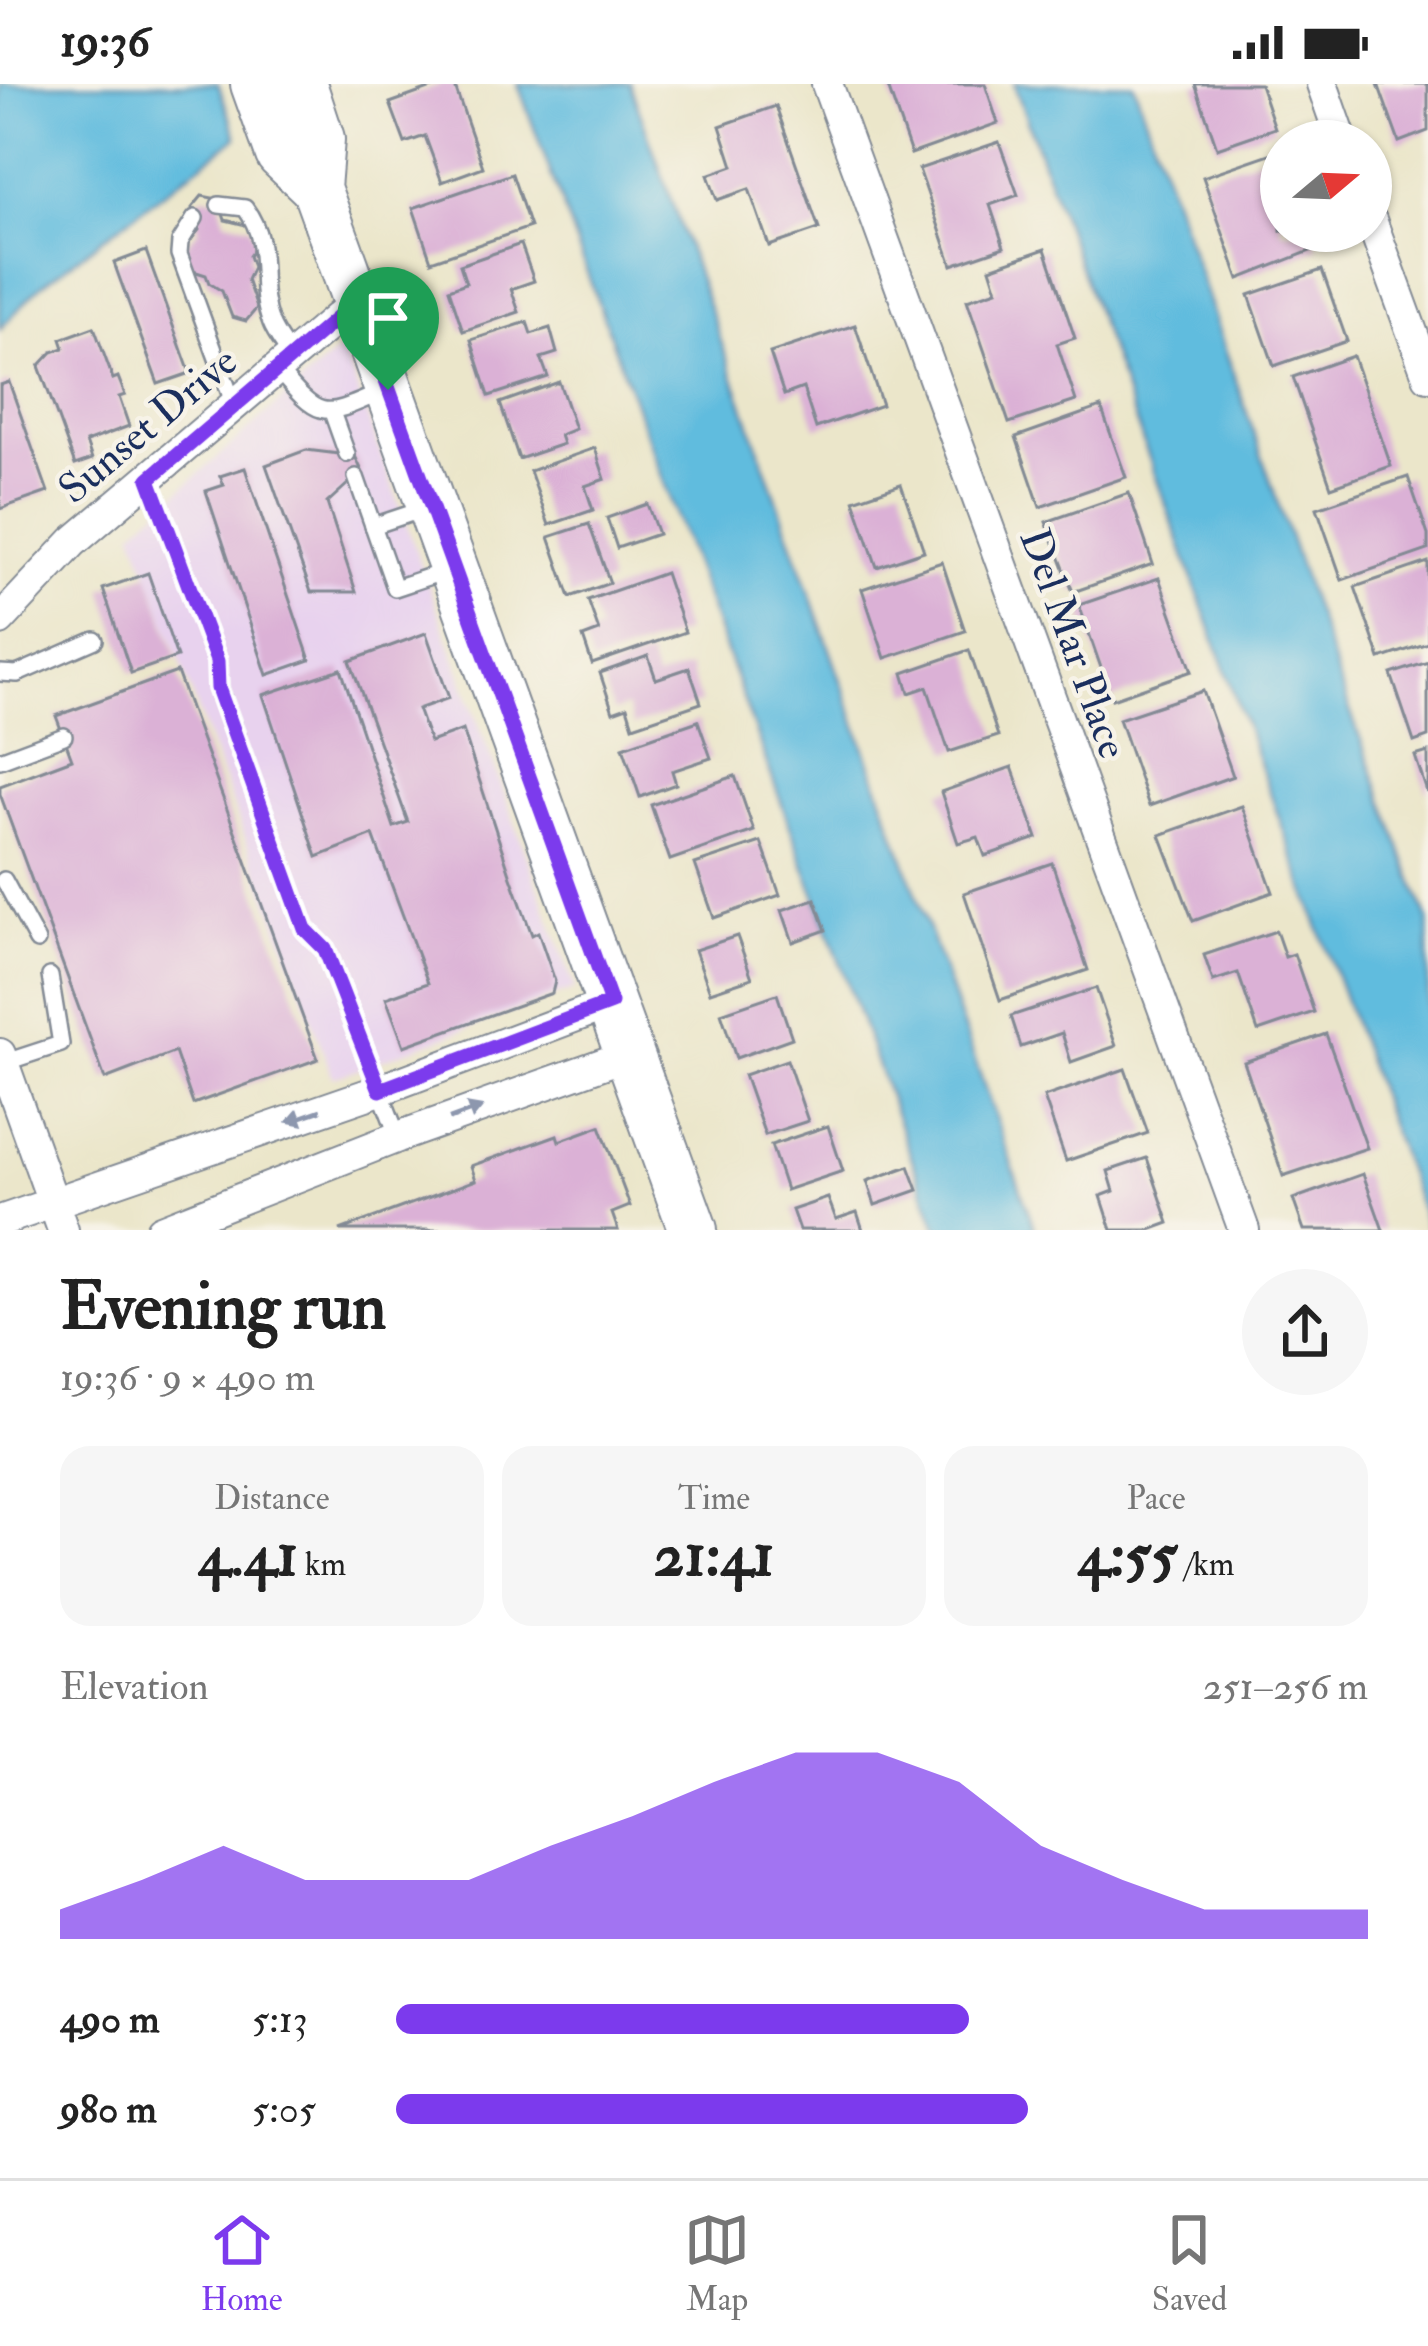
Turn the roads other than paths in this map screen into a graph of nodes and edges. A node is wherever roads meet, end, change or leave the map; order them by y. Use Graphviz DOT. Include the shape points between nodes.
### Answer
graph roads {
  1 [pos="255,84"];
  2 [pos="302,84"];
  3 [pos="827,84"];
  4 [pos="1322,84"];
  5 [pos="1335,120"];
  6 [pos="316,188"];
  7 [pos="219,205"];
  8 [pos="195,218"];
  9 [pos="1383,252"];
  10 [pos="357,301"];
  11 [pos="284,363"];
  12 [pos="1428,376"];
  13 [pos="388,390"];
  14 [pos="235,405"];
  15 [pos="332,412"];
  16 [pos="347,454"];
  17 [pos="356,478"];
  18 [pos="149,479"];
  19 [pos="430,506"];
  20 [pos="373,526"];
  21 [pos="452,568"];
  22 [pos="0,620"];
  23 [pos="95,640"];
  24 [pos="0,673"];
  25 [pos="64,736"];
  26 [pos="0,760"];
  27 [pos="2,875"];
  28 [pos="37,941"];
  29 [pos="50,976"];
  30 [pos="611,1003"];
  31 [pos="630,1054"];
  32 [pos="2,1058"];
  33 [pos="380,1090"];
  34 [pos="398,1138"];
  35 [pos="57,1216"];
  36 [pos="0,1221"];
  37 [pos="161,1230"];
  38 [pos="693,1230"];
  39 [pos="1244,1230"];
  1 -- 6 [label="main road" via="280,154"];
  2 -- 6 [label="main road" via="320,139"];
  3 -- 39 [label="street, Del Mar Place"];
  4 -- 5 [label="street"];
  6 -- 10 [label="main road"];
  7 -- 11 [label="lane" via="244,208 253,219"];
  8 -- 14 [label="lane" via="178,254"];
  9 -- 12 [label="street"];
  10 -- 11 [label="street, Sunset Drive"];
  10 -- 13 [label="main road"];
  11 -- 14 [label="street, Sunset Drive"];
  11 -- 15 [label="lane" via="307,405"];
  13 -- 15 [label="lane"];
  13 -- 19 [label="main road"];
  14 -- 18 [label="street, Sunset Drive"];
  15 -- 16 [label="lane"];
  17 -- 20 [label="lane"];
  18 -- 22 [label="street, Sunset Drive" via="73,542"];
  18 -- 33 [label="lane" via="305,929 325,949"];
  19 -- 20 [label="lane"];
  19 -- 21 [label="main road"];
  20 -- 21 [label="lane" via="395,588"];
  21 -- 30 [label="main road"];
  23 -- 24 [label="lane" via="17,674"];
  25 -- 26 [label="lane"];
  27 -- 28 [label="lane"];
  29 -- 32 [label="lane" via="61,1044"];
  30 -- 31 [label="main road"];
  30 -- 33 [label="street"];
  34 -- 31 [label="street, one-way"];
  31 -- 38 [label="main road"];
  32 -- 35 [label="street"];
  33 -- 34 [label="lane"];
  33 -- 35 [label="street, one-way"];
  34 -- 37 [label="street"];
  35 -- 36 [label="street"];
}
